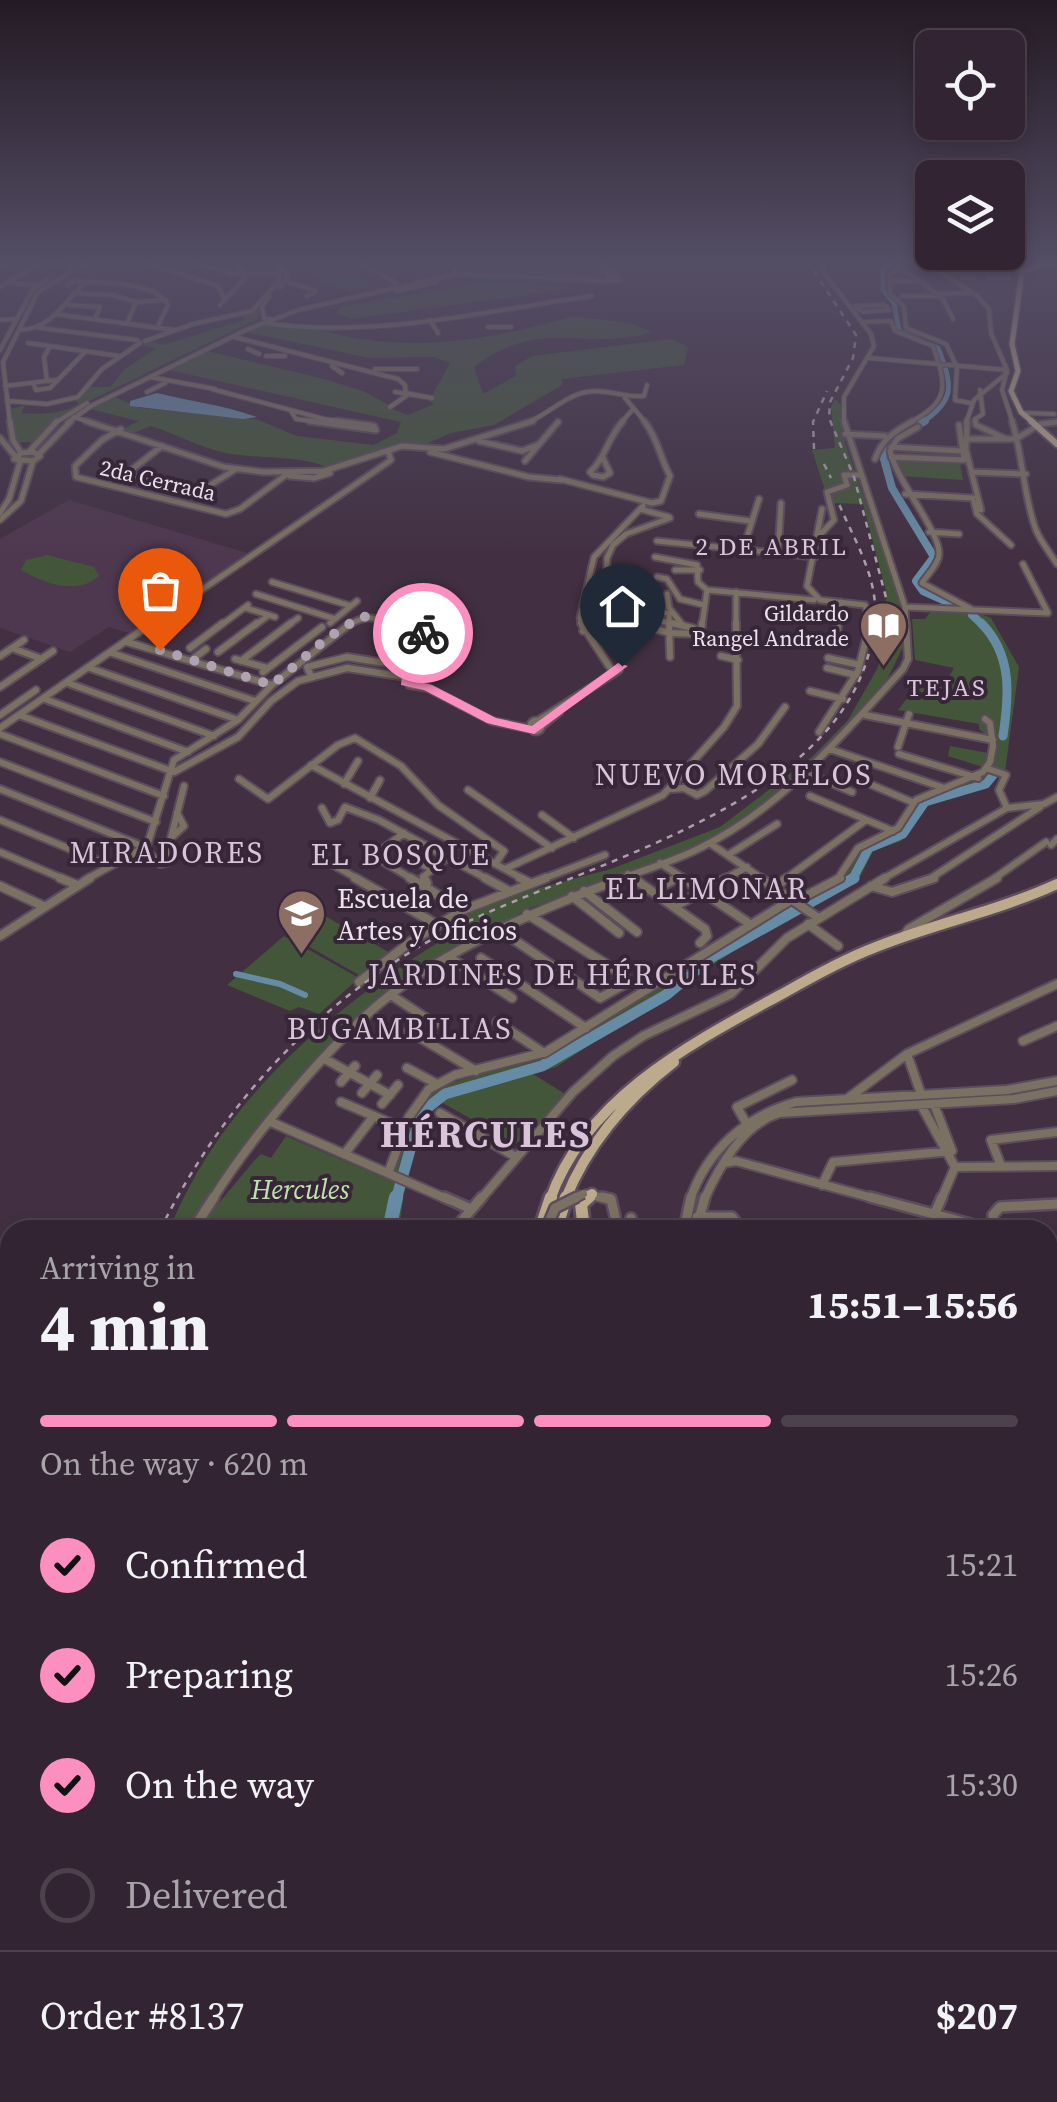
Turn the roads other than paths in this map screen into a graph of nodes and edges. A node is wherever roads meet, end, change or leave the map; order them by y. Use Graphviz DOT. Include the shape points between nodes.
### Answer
graph roads {
  1 [pos="45,359"];
  2 [pos="78,359"];
  3 [pos="115,359"];
  4 [pos="176,359"];
  5 [pos="183,359"];
  6 [pos="322,359"];
  7 [pos="868,359"];
  8 [pos="879,359"];
  9 [pos="937,359"];
  10 [pos="952,359"];
  11 [pos="1002,359"];
  12 [pos="1014,359"];
  13 [pos="1018,359"];
  14 [pos="335,363"];
  15 [pos="939,366"];
  16 [pos="956,367"];
  17 [pos="417,368"];
  18 [pos="375,372"];
  19 [pos="1007,372"];
  20 [pos="2,373"];
  21 [pos="342,373"];
  22 [pos="153,376"];
  23 [pos="171,381"];
  24 [pos="52,382"];
  25 [pos="129,382"];
  26 [pos="136,384"];
  27 [pos="648,384"];
  28 [pos="6,387"];
  29 [pos="116,388"];
  30 [pos="124,390"];
  31 [pos="980,390"];
  32 [pos="147,392"];
  33 [pos="625,398"];
  34 [pos="7,400"];
  35 [pos="970,403"];
  36 [pos="20,404"];
  37 [pos="390,407"];
  38 [pos="8,409"];
  39 [pos="633,409"];
  40 [pos="1026,413"];
  41 [pos="1054,414"];
  42 [pos="9,418"];
  43 [pos="72,418"];
  44 [pos="0,420"];
  45 [pos="558,422"];
  46 [pos="1057,422"];
  47 [pos="962,426"];
  48 [pos="918,427"];
  49 [pos="362,428"];
  50 [pos="1038,428"];
  51 [pos="118,431"];
  52 [pos="845,434"];
  53 [pos="885,436"];
  54 [pos="41,438"];
  55 [pos="1016,438"];
  56 [pos="1,439"];
  57 [pos="51,439"];
  58 [pos="13,440"];
  59 [pos="487,440"];
  60 [pos="964,440"];
  61 [pos="1008,440"];
  62 [pos="1057,442"];
  63 [pos="537,445"];
  64 [pos="891,447"];
  65 [pos="159,448"];
  66 [pos="447,448"];
  67 [pos="522,451"];
  68 [pos="29,452"];
  69 [pos="389,452"];
  70 [pos="962,452"];
  71 [pos="18,454"];
  72 [pos="39,454"];
  73 [pos="445,456"];
  74 [pos="890,457"];
  75 [pos="603,458"];
  76 [pos="875,459"];
  77 [pos="33,461"];
  78 [pos="20,462"];
  79 [pos="234,470"];
  80 [pos="972,472"];
  81 [pos="126,474"];
  82 [pos="288,474"];
  83 [pos="1026,474"];
  84 [pos="862,475"];
  85 [pos="26,485"];
  86 [pos="13,486"];
  87 [pos="117,486"];
  88 [pos="976,487"];
  89 [pos="196,494"];
  90 [pos="905,494"];
  91 [pos="664,495"];
  92 [pos="635,498"];
  93 [pos="973,498"];
  94 [pos="758,499"];
  95 [pos="186,502"];
  96 [pos="781,503"];
  97 [pos="822,510"];
  98 [pos="981,510"];
  99 [pos="699,514"];
  100 [pos="0,516"];
  101 [pos="750,521"];
  102 [pos="929,532"];
  103 [pos="959,534"];
  104 [pos="818,537"];
  105 [pos="658,541"];
  106 [pos="612,542"];
  107 [pos="1010,545"];
  108 [pos="743,550"];
  109 [pos="778,554"];
  110 [pos="655,557"];
  111 [pos="815,558"];
  112 [pos="1023,564"];
  113 [pos="1057,564"];
  114 [pos="698,567"];
  115 [pos="675,570"];
  116 [pos="658,577"];
  117 [pos="272,582"];
  118 [pos="707,590"];
  119 [pos="736,592"];
  120 [pos="256,594"];
  121 [pos="667,594"];
  122 [pos="817,600"];
  123 [pos="842,602"];
  124 [pos="704,605"];
  125 [pos="905,607"];
  126 [pos="972,610"];
  127 [pos="660,611"];
  128 [pos="343,613"];
  129 [pos="642,617"];
  130 [pos="359,618"];
  131 [pos="580,618"];
  132 [pos="591,619"];
  133 [pos="635,624"];
  134 [pos="669,624"];
  135 [pos="687,628"];
  136 [pos="583,631"];
  137 [pos="670,634"];
  138 [pos="837,635"];
  139 [pos="24,640"];
  140 [pos="126,642"];
  141 [pos="688,642"];
  142 [pos="863,645"];
  143 [pos="12,648"];
  144 [pos="206,648"];
  145 [pos="53,651"];
  146 [pos="112,653"];
  147 [pos="0,656"];
  148 [pos="720,656"];
  149 [pos="670,657"];
  150 [pos="42,658"];
  151 [pos="828,658"];
  152 [pos="193,659"];
  153 [pos="738,660"];
  154 [pos="251,664"];
  155 [pos="398,665"];
  156 [pos="90,668"];
  157 [pos="827,668"];
  158 [pos="857,670"];
  159 [pos="238,674"];
  160 [pos="311,676"];
  161 [pos="422,680"];
  162 [pos="68,683"];
  163 [pos="272,685"];
  164 [pos="0,687"];
  165 [pos="36,690"];
  166 [pos="810,691"];
  167 [pos="45,699"];
  168 [pos="843,699"];
  169 [pos="255,701"];
  170 [pos="783,711"];
  171 [pos="0,714"];
  172 [pos="910,714"];
  173 [pos="865,715"];
  174 [pos="21,716"];
  175 [pos="985,719"];
  176 [pos="238,720"];
  177 [pos="948,721"];
  178 [pos="906,722"];
  179 [pos="965,724"];
  180 [pos="946,730"];
  181 [pos="0,731"];
  182 [pos="819,732"];
  183 [pos="960,733"];
  184 [pos="214,736"];
  185 [pos="993,740"];
  186 [pos="956,742"];
  187 [pos="830,750"];
  188 [pos="188,752"];
  189 [pos="358,761"];
  190 [pos="0,762"];
  191 [pos="311,765"];
  192 [pos="986,768"];
  193 [pos="170,770"];
  194 [pos="807,773"];
  195 [pos="978,778"];
  196 [pos="240,779"];
  197 [pos="380,780"];
  198 [pos="344,784"];
  199 [pos="872,785"];
  200 [pos="184,786"];
  201 [pos="946,788"];
  202 [pos="0,789"];
  203 [pos="672,789"];
  204 [pos="468,790"];
  205 [pos="852,792"];
  206 [pos="164,796"];
  207 [pos="810,796"];
  208 [pos="370,798"];
  209 [pos="1057,798"];
  210 [pos="912,802"];
  211 [pos="1040,807"];
  212 [pos="322,808"];
  213 [pos="1006,808"];
  214 [pos="542,815"];
  215 [pos="0,820"];
  216 [pos="866,820"];
  217 [pos="156,822"];
  218 [pos="777,824"];
  219 [pos="893,832"];
  220 [pos="404,833"];
  221 [pos="574,838"];
  222 [pos="473,841"];
  223 [pos="1051,842"];
  224 [pos="711,844"];
  225 [pos="464,848"];
  226 [pos="552,848"];
  227 [pos="144,849"];
  228 [pos="383,849"];
  229 [pos="0,852"];
  230 [pos="728,854"];
  231 [pos="605,855"];
  232 [pos="448,857"];
  233 [pos="375,858"];
  234 [pos="416,860"];
  235 [pos="326,861"];
  236 [pos="495,864"];
  237 [pos="660,864"];
  238 [pos="111,866"];
  239 [pos="747,867"];
  240 [pos="432,869"];
  241 [pos="504,869"];
  242 [pos="628,874"];
  243 [pos="679,877"];
  244 [pos="530,884"];
  245 [pos="77,885"];
  246 [pos="0,886"];
  247 [pos="662,886"];
  248 [pos="776,886"];
  249 [pos="871,886"];
  250 [pos="1057,886"];
  251 [pos="509,891"];
  252 [pos="584,891"];
  253 [pos="702,893"];
  254 [pos="572,896"];
  255 [pos="800,902"];
  256 [pos="681,903"];
  257 [pos="43,906"];
  258 [pos="466,908"];
  259 [pos="527,914"];
  260 [pos="817,917"];
  261 [pos="0,922"];
  262 [pos="747,922"];
  263 [pos="441,924"];
  264 [pos="808,924"];
  265 [pos="10,926"];
  266 [pos="637,932"];
  267 [pos="619,933"];
  268 [pos="456,934"];
  269 [pos="504,934"];
  270 [pos="0,936"];
  271 [pos="904,939"];
  272 [pos="470,944"];
  273 [pos="700,944"];
  274 [pos="838,946"];
  275 [pos="450,957"];
  276 [pos="482,958"];
  277 [pos="359,982"];
  278 [pos="1057,984"];
  279 [pos="390,995"];
  280 [pos="512,998"];
  281 [pos="496,1022"];
  282 [pos="435,1024"];
  283 [pos="1057,1026"];
  284 [pos="586,1028"];
  285 [pos="408,1031"];
  286 [pos="1023,1041"];
  287 [pos="544,1053"];
  288 [pos="907,1054"];
  289 [pos="325,1060"];
  290 [pos="407,1068"];
  291 [pos="352,1069"];
  292 [pos="476,1071"];
  293 [pos="377,1076"];
  294 [pos="792,1080"];
  295 [pos="1057,1080"];
  296 [pos="342,1082"];
  297 [pos="370,1084"];
  298 [pos="436,1084"];
  299 [pos="398,1085"];
  300 [pos="1057,1091"];
  301 [pos="362,1094"];
  302 [pos="921,1094"];
  303 [pos="390,1095"];
  304 [pos="847,1099"];
  305 [pos="341,1102"];
  306 [pos="382,1104"];
  307 [pos="934,1104"];
  308 [pos="921,1105"];
  309 [pos="440,1113"];
  310 [pos="374,1116"];
  311 [pos="271,1122"];
  312 [pos="745,1122"];
  313 [pos="395,1125"];
  314 [pos="1057,1132"];
  315 [pos="346,1152"];
  316 [pos="719,1152"];
  317 [pos="951,1156"];
  318 [pos="516,1157"];
  319 [pos="718,1166"];
  320 [pos="1001,1166"];
  321 [pos="1057,1166"];
  322 [pos="391,1172"];
  323 [pos="822,1186"];
  324 [pos="587,1194"];
  325 [pos="1057,1204"];
  326 [pos="471,1208"];
  327 [pos="934,1214"];
  328 [pos="697,1217"];
  329 [pos="198,1220"];
  330 [pos="462,1220"];
  331 [pos="553,1220"];
  332 [pos="556,1220"];
  333 [pos="582,1220"];
  334 [pos="615,1220"];
  335 [pos="685,1220"];
  336 [pos="697,1220"];
  337 [pos="734,1220"];
  338 [pos="956,1220"];
  339 [pos="993,1220"];
  1 -- 24 [label="street"];
  2 -- 24 [label="street"];
  3 -- 36 [label="street" via="78,397"];
  4 -- 25 [label="street"];
  5 -- 22 [label="street"];
  6 -- 14 [label="street"];
  7 -- 52 [label="street" via="844,397"];
  8 -- 15 [label="street"];
  9 -- 15 [label="street"];
  10 -- 16 [label="street"];
  11 -- 19 [label="street"];
  12 -- 50 [label="main road" via="1014,401"];
  13 -- 40 [label="main road" via="1018,401"];
  14 -- 18 [label="street"];
  14 -- 21 [label="street"];
  15 -- 16 [label="street"];
  15 -- 53 [label="street" via="944,388 936,408"];
  16 -- 19 [label="street"];
  16 -- 35 [label="street" via="955,400"];
  17 -- 18 [label="street"];
  18 -- 37 [label="street" via="398,379 406,393"];
  19 -- 31 [label="street"];
  19 -- 55 [label="street" via="1002,390"];
  20 -- 28 [label="street"];
  22 -- 23 [label="street"];
  22 -- 26 [label="street"];
  23 -- 32 [label="street"];
  23 -- 49 [label="street" via="291,411 302,421"];
  24 -- 28 [label="street"];
  24 -- 28 [label="street" via="37,390"];
  25 -- 26 [label="street"];
  25 -- 29 [label="street"];
  26 -- 30 [label="street"];
  27 -- 33 [label="street" via="646,395"];
  28 -- 34 [label="street"];
  29 -- 30 [label="street"];
  29 -- 54 [label="street" via="66,415"];
  30 -- 43 [label="street"];
  31 -- 35 [label="street"];
  31 -- 61 [label="street" via="976,426"];
  33 -- 39 [label="street"];
  33 -- 59 [label="street" via="584,392"];
  34 -- 36 [label="street"];
  34 -- 38 [label="street"];
  35 -- 47 [label="street"];
  36 -- 38 [label="street"];
  38 -- 42 [label="street"];
  39 -- 75 [label="street" via="607,439"];
  39 -- 91 [label="street" via="657,439 670,476"];
  40 -- 41 [label="street"];
  40 -- 50 [label="main road"];
  42 -- 44 [label="street"];
  42 -- 58 [label="street"];
  43 -- 51 [label="street"];
  43 -- 57 [label="street"];
  45 -- 63 [label="street"];
  46 -- 50 [label="street"];
  47 -- 60 [label="street"];
  47 -- 70 [label="street"];
  48 -- 64 [label="street"];
  50 -- 55 [label="street"];
  50 -- 62 [label="main road"];
  51 -- 65 [label="street"];
  51 -- 87 [label="street, 2da Cerrada" via="74,472 84,481"];
  52 -- 53 [label="street"];
  52 -- 84 [label="street"];
  53 -- 76 [label="street"];
  54 -- 57 [label="street"];
  54 -- 58 [label="street"];
  54 -- 68 [label="street"];
  55 -- 61 [label="street"];
  55 -- 83 [label="street"];
  56 -- 58 [label="street"];
  56 -- 71 [label="street"];
  57 -- 72 [label="street"];
  58 -- 71 [label="street"];
  59 -- 66 [label="street"];
  59 -- 67 [label="street"];
  60 -- 61 [label="street"];
  60 -- 80 [label="street"];
  63 -- 67 [label="street"];
  63 -- 67 [label="street" via="526,459"];
  64 -- 70 [label="street"];
  64 -- 74 [label="street"];
  65 -- 79 [label="street"];
  65 -- 81 [label="street"];
  66 -- 69 [label="street"];
  66 -- 73 [label="street"];
  68 -- 71 [label="street"];
  68 -- 72 [label="street"];
  69 -- 73 [label="street" via="416,448"];
  69 -- 82 [label="street" via="314,478"];
  69 -- 140 [label="street" via="391,460"];
  70 -- 74 [label="street" via="964,460"];
  71 -- 78 [label="street" via="14,459"];
  72 -- 77 [label="street"];
  73 -- 92 [label="street"];
  74 -- 90 [label="street"];
  77 -- 78 [label="street"];
  77 -- 85 [label="street"];
  78 -- 86 [label="street"];
  79 -- 82 [label="street"];
  79 -- 89 [label="street"];
  80 -- 83 [label="street"];
  80 -- 88 [label="street"];
  81 -- 87 [label="street"];
  81 -- 89 [label="street"];
  82 -- 95 [label="street, 2da Cerrada" via="232,513"];
  83 -- 113 [label="street" via="1037,532"];
  84 -- 104 [label="street" via="844,475 847,485 827,492 834,517"];
  84 -- 125 [label="street"];
  85 -- 86 [label="street"];
  85 -- 100 [label="street" via="21,501"];
  86 -- 100 [label="street"];
  87 -- 95 [label="street, 2da Cerrada"];
  88 -- 93 [label="street"];
  88 -- 98 [label="street"];
  89 -- 95 [label="street"];
  90 -- 93 [label="street"];
  90 -- 102 [label="street"];
  91 -- 92 [label="street"];
  91 -- 92 [label="street" via="655,504"];
  93 -- 107 [label="street" via="977,514"];
  94 -- 101 [label="street"];
  96 -- 109 [label="street"];
  97 -- 104 [label="street"];
  99 -- 101 [label="street"];
  101 -- 108 [label="street"];
  102 -- 103 [label="street"];
  102 -- 126 [label="street" via="939,558 922,583"];
  104 -- 111 [label="street"];
  105 -- 108 [label="street"];
  106 -- 106 [label="street" via="671,518 641,507"];
  106 -- 131 [label="street" via="594,557"];
  106 -- 132 [label="street" via="606,599"];
  108 -- 109 [label="street"];
  109 -- 111 [label="street"];
  110 -- 114 [label="street"];
  111 -- 122 [label="street" via="807,585"];
  112 -- 126 [label="street" via="1048,613"];
  114 -- 115 [label="street"];
  114 -- 118 [label="street" via="698,582"];
  116 -- 124 [label="street" via="680,599"];
  117 -- 128 [label="street" via="354,604"];
  118 -- 119 [label="street"];
  118 -- 124 [label="street"];
  119 -- 122 [label="street"];
  119 -- 153 [label="street"];
  120 -- 128 [label="street" via="333,620"];
  121 -- 135 [label="street" via="669,608"];
  122 -- 123 [label="street"];
  123 -- 138 [label="street"];
  123 -- 158 [label="street" via="865,605 870,619"];
  124 -- 135 [label="street" via="702,632"];
  125 -- 126 [label="street"];
  125 -- 173 [label="street" via="908,659"];
  127 -- 134 [label="street" via="669,614"];
  128 -- 130 [label="street"];
  129 -- 134 [label="street"];
  130 -- 161 [label="street" via="447,640"];
  130 -- 163 [label="street"];
  131 -- 132 [label="street"];
  131 -- 136 [label="street"];
  132 -- 136 [label="street"];
  133 -- 137 [label="street"];
  134 -- 135 [label="street"];
  134 -- 137 [label="street"];
  135 -- 137 [label="street"];
  135 -- 141 [label="street"];
  136 -- 161 [label="street" via="614,667 535,725 492,720"];
  137 -- 149 [label="street"];
  139 -- 143 [label="street"];
  140 -- 146 [label="street"];
  140 -- 152 [label="street"];
  142 -- 158 [label="street"];
  143 -- 147 [label="street"];
  143 -- 150 [label="street"];
  144 -- 144 [label="street" via="192,646 247,607 272,616 220,653"];
  144 -- 152 [label="street"];
  145 -- 150 [label="street"];
  146 -- 156 [label="street"];
  146 -- 169 [label="street"];
  148 -- 153 [label="street"];
  150 -- 164 [label="street"];
  151 -- 158 [label="street"];
  152 -- 159 [label="street"];
  153 -- 203 [label="street" via="733,716"];
  154 -- 154 [label="street" via="238,660 295,620 319,628 265,670"];
  154 -- 159 [label="street"];
  155 -- 160 [label="street" via="339,658 307,666"];
  156 -- 162 [label="street"];
  156 -- 176 [label="street"];
  157 -- 158 [label="street"];
  158 -- 168 [label="street"];
  159 -- 163 [label="street"];
  160 -- 161 [label="street" via="347,668 406,677 409,685"];
  160 -- 193 [label="street" via="288,686 238,737"];
  162 -- 167 [label="street"];
  162 -- 184 [label="street"];
  163 -- 169 [label="street"];
  165 -- 171 [label="street"];
  166 -- 168 [label="street"];
  167 -- 174 [label="street"];
  167 -- 188 [label="street"];
  168 -- 182 [label="street"];
  169 -- 176 [label="street"];
  170 -- 203 [label="street" via="706,792"];
  172 -- 178 [label="street"];
  173 -- 178 [label="street"];
  173 -- 187 [label="street"];
  174 -- 181 [label="street"];
  174 -- 193 [label="street"];
  175 -- 185 [label="street"];
  176 -- 184 [label="street"];
  177 -- 180 [label="street"];
  178 -- 180 [label="street"];
  178 -- 195 [label="street" via="898,750"];
  179 -- 183 [label="street"];
  180 -- 183 [label="street"];
  181 -- 206 [label="street"];
  183 -- 185 [label="street"];
  183 -- 186 [label="street"];
  184 -- 188 [label="street"];
  185 -- 192 [label="street"];
  187 -- 194 [label="street"];
  187 -- 201 [label="street"];
  188 -- 193 [label="street"];
  189 -- 198 [label="street"];
  190 -- 217 [label="street"];
  191 -- 196 [label="street" via="267,799"];
  191 -- 198 [label="street"];
  191 -- 236 [label="street" via="355,738 504,852"];
  192 -- 195 [label="street"];
  192 -- 213 [label="street" via="1006,775 999,790"];
  193 -- 206 [label="street"];
  194 -- 205 [label="street"];
  194 -- 224 [label="street"];
  195 -- 201 [label="street"];
  197 -- 208 [label="street"];
  198 -- 208 [label="street"];
  199 -- 210 [label="street"];
  200 -- 227 [label="street" via="178,813 184,826 162,859"];
  201 -- 210 [label="street"];
  202 -- 227 [label="street"];
  203 -- 221 [label="street"];
  204 -- 226 [label="street"];
  206 -- 217 [label="street"];
  207 -- 216 [label="street"];
  208 -- 225 [label="street"];
  209 -- 213 [label="street"];
  210 -- 219 [label="street"];
  211 -- 249 [label="street" via="932,879 892,892"];
  212 -- 220 [label="street" via="330,822 351,808"];
  213 -- 249 [label="street"];
  214 -- 221 [label="street"];
  215 -- 238 [label="street"];
  216 -- 219 [label="street"];
  216 -- 248 [label="street"];
  217 -- 227 [label="street"];
  218 -- 230 [label="street"];
  219 -- 255 [label="street" via="861,845 848,873"];
  220 -- 228 [label="street"];
  220 -- 232 [label="street"];
  221 -- 226 [label="street"];
  222 -- 225 [label="street"];
  223 -- 271 [label="street"];
  224 -- 230 [label="street"];
  224 -- 237 [label="street"];
  225 -- 236 [label="street"];
  226 -- 241 [label="street"];
  227 -- 238 [label="street"];
  229 -- 245 [label="street"];
  230 -- 239 [label="street"];
  231 -- 244 [label="street"];
  232 -- 240 [label="street"];
  232 -- 251 [label="street"];
  233 -- 258 [label="street"];
  234 -- 240 [label="street"];
  235 -- 263 [label="street"];
  236 -- 241 [label="street"];
  237 -- 242 [label="street"];
  237 -- 243 [label="street"];
  238 -- 245 [label="street"];
  239 -- 248 [label="street"];
  239 -- 253 [label="street"];
  240 -- 258 [label="street" via="423,877"];
  241 -- 244 [label="street"];
  242 -- 252 [label="street"];
  242 -- 273 [label="street" via="705,929"];
  243 -- 247 [label="street"];
  243 -- 253 [label="street"];
  244 -- 251 [label="street"];
  245 -- 257 [label="street"];
  246 -- 257 [label="street"];
  248 -- 255 [label="street"];
  249 -- 260 [label="street"];
  250 -- 271 [label="main road"];
  251 -- 258 [label="street"];
  252 -- 254 [label="street"];
  252 -- 266 [label="street"];
  253 -- 256 [label="street"];
  253 -- 262 [label="street"];
  254 -- 259 [label="street"];
  254 -- 267 [label="street"];
  255 -- 260 [label="street"];
  255 -- 262 [label="street"];
  257 -- 265 [label="street"];
  258 -- 263 [label="street"];
  259 -- 269 [label="street" via="625,976 625,984 600,998"];
  259 -- 272 [label="street"];
  260 -- 264 [label="street"];
  261 -- 265 [label="street"];
  262 -- 284 [label="street"];
  263 -- 277 [label="street"];
  264 -- 274 [label="street"];
  264 -- 318 [label="street" via="731,994 613,1056"];
  265 -- 270 [label="street"];
  268 -- 272 [label="street"];
  271 -- 332 [label="main road" via="665,1068 600,1136"];
  272 -- 275 [label="street"];
  275 -- 279 [label="street"];
  275 -- 280 [label="street"];
  276 -- 284 [label="street"];
  278 -- 288 [label="street"];
  279 -- 282 [label="street"];
  279 -- 289 [label="street"];
  281 -- 287 [label="street"];
  283 -- 286 [label="street"];
  284 -- 287 [label="street"];
  285 -- 292 [label="street"];
  287 -- 292 [label="street"];
  288 -- 302 [label="street"];
  288 -- 304 [label="street"];
  289 -- 291 [label="street"];
  289 -- 311 [label="street"];
  290 -- 298 [label="street"];
  291 -- 296 [label="street"];
  291 -- 297 [label="street"];
  292 -- 298 [label="street"];
  293 -- 297 [label="street"];
  294 -- 312 [label="street" via="737,1106"];
  295 -- 302 [label="street"];
  297 -- 301 [label="street"];
  297 -- 303 [label="street"];
  298 -- 322 [label="street" via="410,1113"];
  299 -- 303 [label="street"];
  300 -- 307 [label="street"];
  302 -- 304 [label="street"];
  303 -- 306 [label="street"];
  304 -- 312 [label="street" via="782,1104"];
  305 -- 310 [label="street"];
  307 -- 308 [label="street"];
  307 -- 317 [label="street"];
  308 -- 317 [label="street"];
  308 -- 319 [label="street" via="785,1111 758,1124"];
  309 -- 318 [label="street"];
  310 -- 313 [label="street"];
  310 -- 315 [label="street"];
  311 -- 315 [label="street"];
  311 -- 329 [label="street"];
  312 -- 316 [label="street"];
  314 -- 320 [label="street" via="992,1140"];
  315 -- 322 [label="street"];
  316 -- 319 [label="street"];
  316 -- 319 [label="street"];
  317 -- 320 [label="street"];
  317 -- 323 [label="street" via="833,1162"];
  317 -- 327 [label="street"];
  318 -- 326 [label="street"];
  319 -- 323 [label="street" via="736,1161"];
  319 -- 328 [label="street"];
  319 -- 335 [label="street" via="689,1196"];
  320 -- 321 [label="street"];
  322 -- 326 [label="street"];
  323 -- 327 [label="street"];
  324 -- 331 [label="street, bridge" via="555,1208"];
  324 -- 333 [label="main road" via="580,1204"];
  324 -- 334 [label="street" via="610,1199"];
  325 -- 339 [label="street" via="1000,1207"];
  326 -- 330 [label="street"];
  327 -- 338 [label="street"];
  328 -- 336 [label="street"];
  328 -- 337 [label="street"];
}
